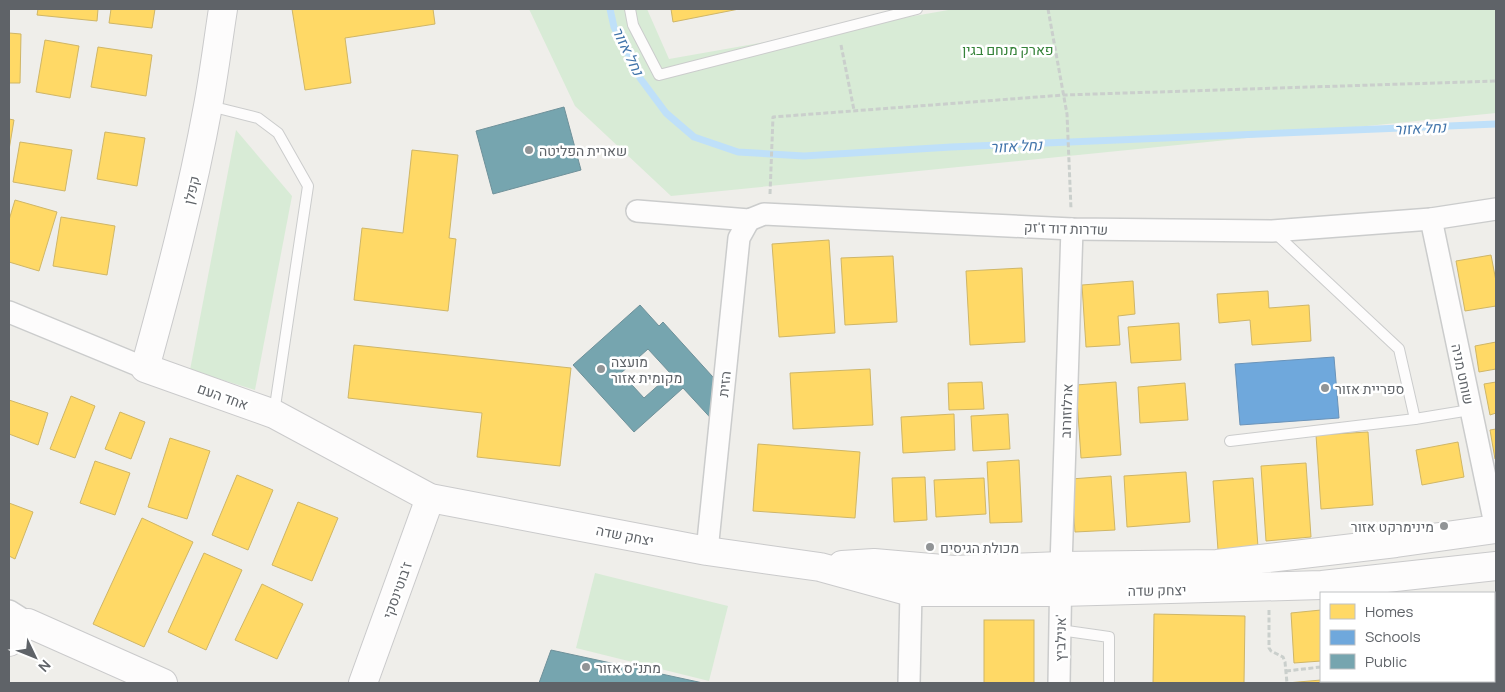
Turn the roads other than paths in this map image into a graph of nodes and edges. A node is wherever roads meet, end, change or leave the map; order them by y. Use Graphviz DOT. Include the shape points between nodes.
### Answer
graph roads {
  1 [pos="223,9"];
  2 [pos="630,9"];
  3 [pos="917,9"];
  4 [pos="208,105"];
  5 [pos="1496,209"];
  6 [pos="636,211"];
  7 [pos="1431,219"];
  8 [pos="749,220"];
  9 [pos="1072,229"];
  10 [pos="1272,231"];
  11 [pos="9,312"];
  12 [pos="145,368"];
  13 [pos="1470,410"];
  14 [pos="274,414"];
  15 [pos="1415,419"];
  16 [pos="1230,441"];
  17 [pos="430,498"];
  18 [pos="1496,529"];
  19 [pos="707,551"];
  20 [pos="1496,566"];
  21 [pos="820,567"];
  22 [pos="1061,579"];
  23 [pos="911,592"];
  24 [pos="18,617"];
  25 [pos="1060,630"];
  26 [pos="9,642"];
  27 [pos="163,683"];
  28 [pos="364,683"];
  29 [pos="909,683"];
  30 [pos="1059,683"];
  31 [pos="1109,683"];
  1 -- 4 [label="street, קפלן"];
  2 -- 3 [label="lane" via="633,25 660,75"];
  4 -- 12 [label="street, קפלן" via="172,272"];
  4 -- 14 [label="lane" via="258,118 278,134 308,186"];
  5 -- 7 [label="street, שדרות דוד ז'זק"];
  6 -- 8 [label="street, שדרות דוד ז'זק"];
  7 -- 10 [label="street, שדרות דוד ז'זק"];
  7 -- 13 [label="street, שוחט מניה"];
  8 -- 9 [label="street, שדרות דוד ז'זק" via="764,214"];
  8 -- 19 [label="street, הזית" via="738,238"];
  9 -- 10 [label="street, שדרות דוד ז'זק"];
  9 -- 22 [label="street, ארלוזורוב"];
  10 -- 15 [label="lane" via="1399,349"];
  11 -- 12 [label="street, אחד העם"];
  12 -- 14 [label="street, אחד העם"];
  13 -- 15 [label="lane"];
  13 -- 18 [label="street, שוחט מניה"];
  14 -- 17 [label="street, אחד העם"];
  15 -- 16 [label="lane"];
  17 -- 19 [label="street, יצחק שדה"];
  17 -- 28 [label="street, ז'בוטינסקי"];
  18 -- 22 [label="street, יצחק שדה" via="1217,564"];
  19 -- 21 [label="street, יצחק שדה"];
  20 -- 22 [label="street, יצחק שדה" via="1322,586"];
  21 -- 22 [label="street, יצחק שדה" via="874,563"];
  21 -- 23 [label="street, יצחק שדה"];
  22 -- 23 [label="street, יצחק שדה"];
  22 -- 25 [label="street, אנילביץ'"];
  23 -- 29 [label="street"];
  24 -- 26 [label="street"];
  24 -- 27 [label="street"];
  25 -- 30 [label="street, אנילביץ'"];
  25 -- 31 [label="lane" via="1109,637"];
}
